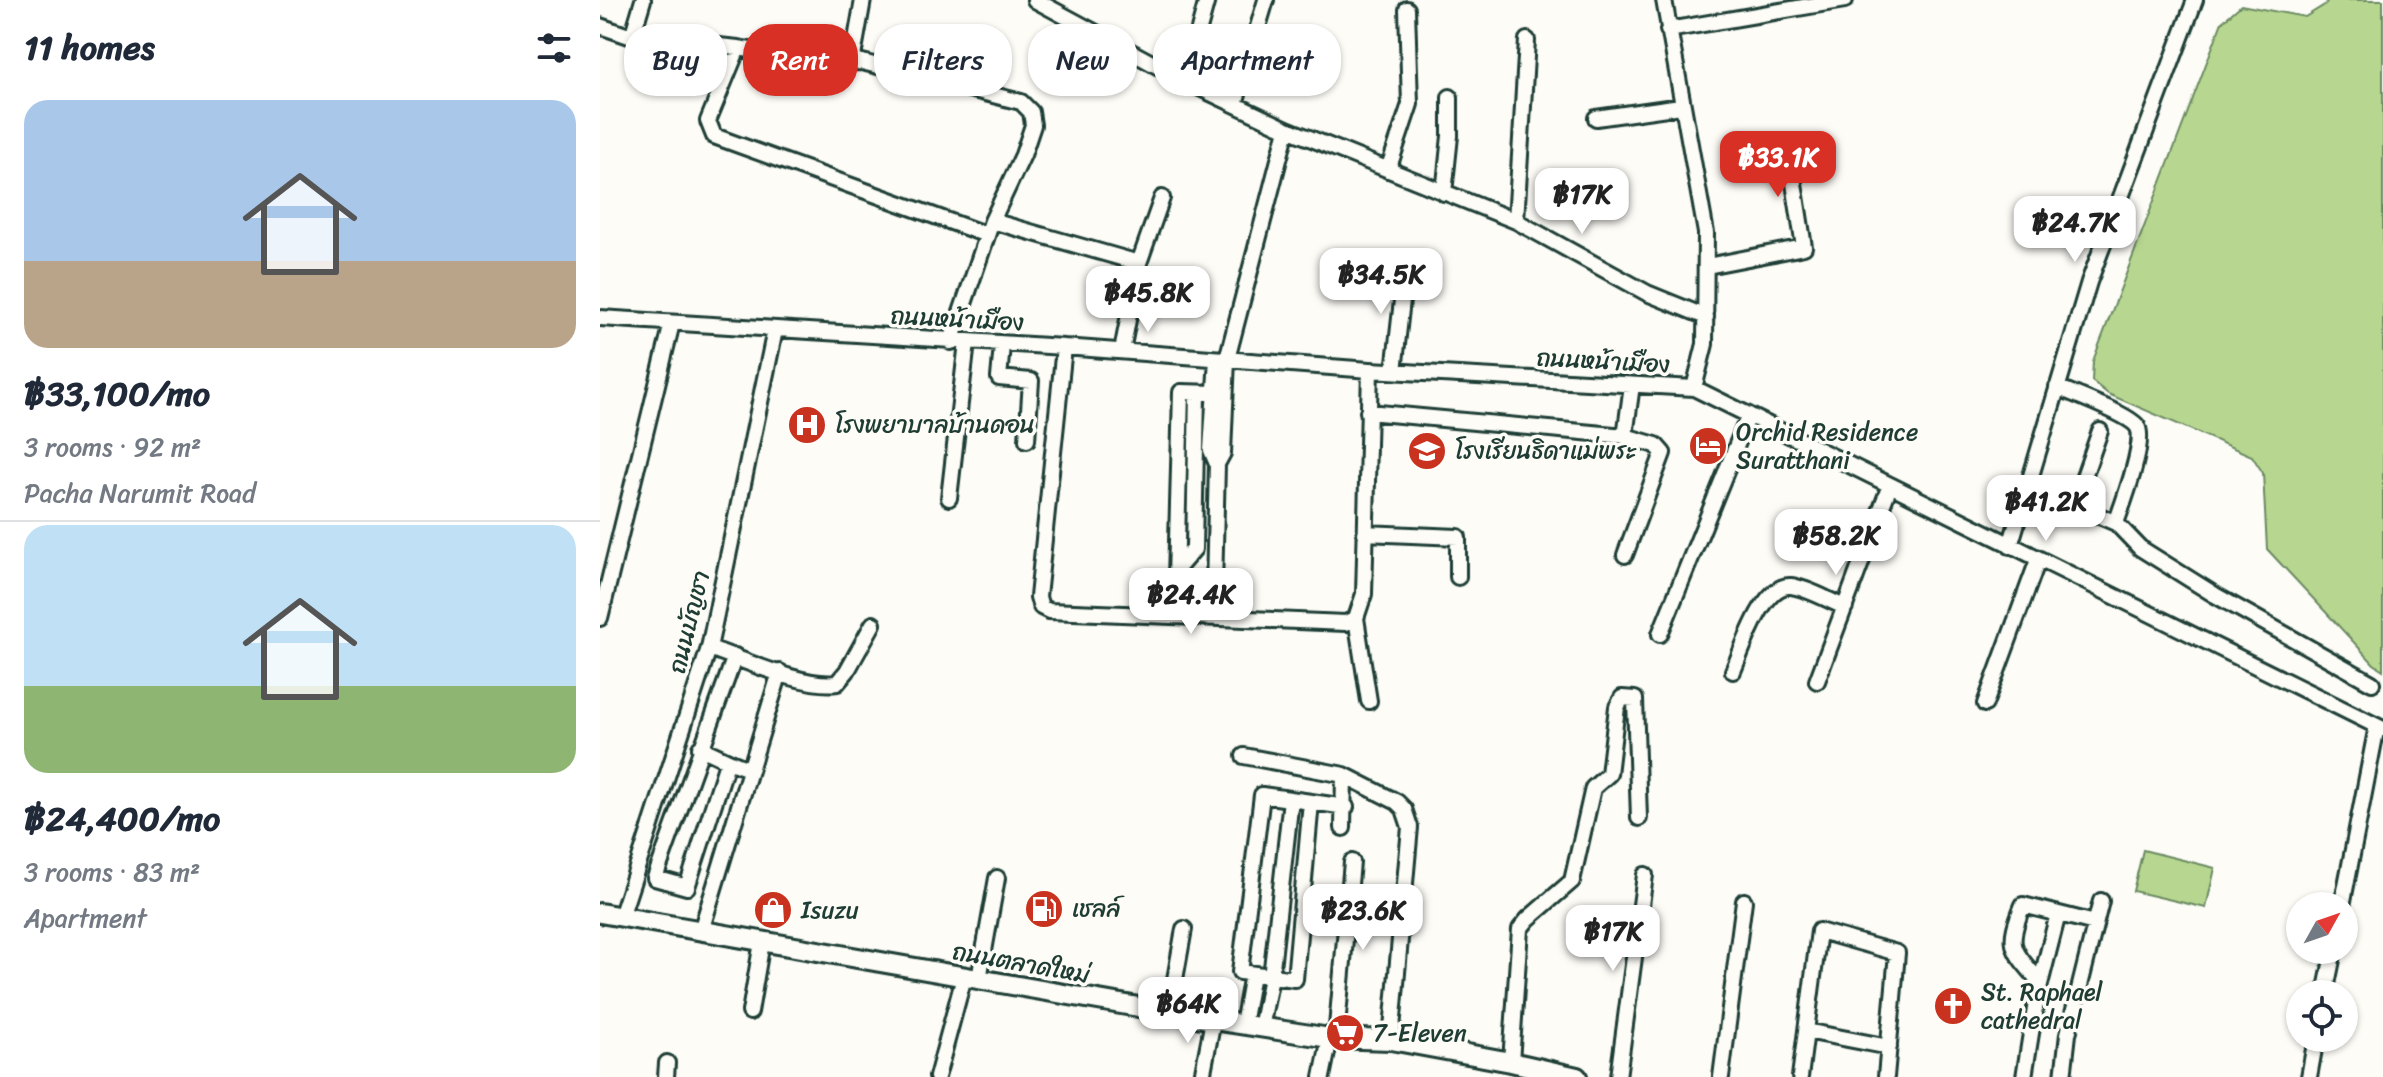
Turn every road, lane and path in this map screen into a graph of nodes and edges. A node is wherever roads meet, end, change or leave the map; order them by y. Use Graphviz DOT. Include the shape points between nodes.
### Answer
graph roads {
  1 [pos="643,0"];
  2 [pos="863,0"];
  3 [pos="1035,0"];
  4 [pos="1207,0"];
  5 [pos="1266,0"];
  6 [pos="1664,0"];
  7 [pos="1845,0"];
  8 [pos="2195,0"];
  9 [pos="1407,9"];
  10 [pos="636,24"];
  11 [pos="1200,24"];
  12 [pos="600,26"];
  13 [pos="858,28"];
  14 [pos="1668,30"];
  15 [pos="624,34"];
  16 [pos="1527,40"];
  17 [pos="727,47"];
  18 [pos="738,48"];
  19 [pos="743,49"];
  20 [pos="858,62"];
  21 [pos="1153,64"];
  22 [pos="1218,96"];
  23 [pos="1450,97"];
  24 [pos="1235,104"];
  25 [pos="1681,106"];
  26 [pos="1596,118"];
  27 [pos="1287,129"];
  28 [pos="1788,145"];
  29 [pos="1388,170"];
  30 [pos="1444,193"];
  31 [pos="1162,198"];
  32 [pos="1516,221"];
  33 [pos="990,228"];
  34 [pos="1139,263"];
  35 [pos="1406,265"];
  36 [pos="1707,266"];
  37 [pos="1706,317"];
  38 [pos="600,318"];
  39 [pos="672,323"];
  40 [pos="775,330"];
  41 [pos="951,342"];
  42 [pos="967,342"];
  43 [pos="1002,345"];
  44 [pos="1064,347"];
  45 [pos="1122,351"];
  46 [pos="1222,359"];
  47 [pos="1370,370"];
  48 [pos="1394,371"];
  49 [pos="1632,385"];
  50 [pos="2057,387"];
  51 [pos="1694,388"];
  52 [pos="1215,393"];
  53 [pos="1368,412"];
  54 [pos="1749,415"];
  55 [pos="2100,431"];
  56 [pos="1625,436"];
  57 [pos="1027,440"];
  58 [pos="1217,464"];
  59 [pos="1890,485"];
  60 [pos="949,498"];
  61 [pos="2116,523"];
  62 [pos="1365,533"];
  63 [pos="2010,546"];
  64 [pos="1625,555"];
  65 [pos="2038,560"];
  66 [pos="1458,577"];
  67 [pos="1177,587"];
  68 [pos="1845,607"];
  69 [pos="601,612"];
  70 [pos="1175,616"];
  71 [pos="1356,618"];
  72 [pos="873,624"];
  73 [pos="1660,634"];
  74 [pos="709,648"];
  75 [pos="735,656"];
  76 [pos="1733,671"];
  77 [pos="780,672"];
  78 [pos="1817,681"];
  79 [pos="2372,683"];
  80 [pos="1369,701"];
  81 [pos="1985,704"];
  82 [pos="2380,728"];
  83 [pos="700,748"];
  84 [pos="1244,756"];
  85 [pos="727,763"];
  86 [pos="750,769"];
  87 [pos="1344,775"];
  88 [pos="1291,799"];
  89 [pos="1311,802"];
  90 [pos="1346,807"];
  91 [pos="1639,818"];
  92 [pos="1343,828"];
  93 [pos="1352,862"];
  94 [pos="1645,875"];
  95 [pos="997,878"];
  96 [pos="2345,892"];
  97 [pos="1744,901"];
  98 [pos="2101,901"];
  99 [pos="600,913"];
  100 [pos="2058,914"];
  101 [pos="621,917"];
  102 [pos="2095,923"];
  103 [pos="1184,929"];
  104 [pos="701,931"];
  105 [pos="762,942"];
  106 [pos="1252,974"];
  107 [pos="1271,977"];
  108 [pos="971,978"];
  109 [pos="2040,982"];
  110 [pos="750,1012"];
  111 [pos="1169,1013"];
  112 [pos="1213,1020"];
  113 [pos="1252,1026"];
  114 [pos="1806,1031"];
  115 [pos="1333,1038"];
  116 [pos="1391,1040"];
  117 [pos="1889,1047"];
  118 [pos="2313,1052"];
  119 [pos="1511,1062"];
  120 [pos="937,1077"];
  121 [pos="1202,1077"];
  122 [pos="1322,1077"];
  123 [pos="1577,1077"];
  124 [pos="1618,1077"];
  125 [pos="1721,1077"];
  126 [pos="1800,1077"];
  127 [pos="1886,1077"];
  128 [pos="2024,1077"];
  129 [pos="2063,1077"];
  130 [pos="2309,1077"];
  1 -- 10 [label="street"];
  2 -- 13 [label="street"];
  3 -- 21 [label="street"];
  4 -- 11 [label="street"];
  5 -- 24 [label="street"];
  6 -- 14 [label="street"];
  7 -- 14 [label="street"];
  8 -- 50 [label="street" via="2089,282"];
  9 -- 29 [label="street" via="1409,107"];
  12 -- 15 [label="street"];
  14 -- 25 [label="street"];
  16 -- 32 [label="street"];
  17 -- 18 [label="street"];
  18 -- 19 [label="street"];
  18 -- 33 [label="street" via="708,121 714,136"];
  20 -- 33 [label="street" via="1021,102 1031,112 1033,125 1023,155"];
  22 -- 24 [label="street"];
  23 -- 30 [label="street"];
  24 -- 27 [label="street"];
  25 -- 26 [label="street"];
  25 -- 36 [label="street" via="1706,233"];
  27 -- 29 [label="street"];
  27 -- 46 [label="street"];
  28 -- 36 [label="street" via="1804,247"];
  29 -- 30 [label="street"];
  30 -- 32 [label="street"];
  31 -- 34 [label="street"];
  32 -- 37 [label="street" via="1647,293"];
  33 -- 34 [label="street"];
  33 -- 41 [label="street"];
  34 -- 45 [label="street"];
  35 -- 48 [label="street"];
  36 -- 37 [label="street"];
  37 -- 51 [label="street"];
  38 -- 39 [label="street, ถนนหน้าเมือง"];
  39 -- 40 [label="street, ถนนหน้าเมือง"];
  39 -- 69 [label="street"];
  40 -- 41 [label="street, ถนนหน้าเมือง"];
  40 -- 74 [label="street, ถนนบัญชา"];
  41 -- 42 [label="street, ถนนหน้าเมือง"];
  42 -- 43 [label="street, ถนนหน้าเมือง"];
  42 -- 60 [label="street"];
  43 -- 44 [label="street, ถนนหน้าเมือง"];
  43 -- 57 [label="street" via="999,378 1031,381"];
  44 -- 45 [label="street, ถนนหน้าเมือง"];
  44 -- 70 [label="street" via="1041,607"];
  45 -- 46 [label="street, ถนนหน้าเมือง"];
  46 -- 47 [label="street, ถนนหน้าเมือง"];
  46 -- 52 [label="street"];
  46 -- 58 [label="street" via="1223,453"];
  47 -- 48 [label="street, ถนนหน้าเมือง"];
  47 -- 53 [label="street"];
  48 -- 49 [label="street, ถนนหน้าเมือง"];
  49 -- 51 [label="street, ถนนหน้าเมือง"];
  49 -- 56 [label="street"];
  50 -- 61 [label="street" via="2137,426 2140,436"];
  50 -- 63 [label="street"];
  51 -- 54 [label="street"];
  52 -- 58 [label="street" via="1211,450"];
  52 -- 67 [label="street" via="1197,393 1194,549 1177,569"];
  53 -- 56 [label="street"];
  53 -- 62 [label="street"];
  54 -- 59 [label="street"];
  54 -- 73 [label="street"];
  55 -- 61 [label="street" via="2074,505"];
  56 -- 64 [label="street" via="1656,445 1663,453"];
  58 -- 67 [label="street" via="1214,588"];
  59 -- 63 [label="street"];
  59 -- 68 [label="street"];
  61 -- 79 [label="street" via="2140,548 2215,595"];
  62 -- 66 [label="street" via="1458,537"];
  62 -- 71 [label="street" via="1364,594"];
  63 -- 65 [label="street"];
  65 -- 81 [label="street"];
  65 -- 82 [label="street"];
  67 -- 70 [label="street"];
  68 -- 76 [label="street" via="1793,587 1779,589 1765,601"];
  68 -- 78 [label="street"];
  70 -- 71 [label="street" via="1346,623"];
  71 -- 80 [label="street"];
  72 -- 77 [label="street" via="837,683 823,685"];
  74 -- 75 [label="street"];
  74 -- 101 [label="street, ถนนบัญชา"];
  75 -- 77 [label="street"];
  75 -- 83 [label="street"];
  77 -- 86 [label="street"];
  82 -- 96 [label="street"];
  83 -- 85 [label="street"];
  83 -- 85 [label="street" via="655,878 687,887"];
  84 -- 87 [label="street"];
  85 -- 86 [label="street"];
  86 -- 104 [label="street"];
  87 -- 90 [label="street"];
  87 -- 116 [label="street" via="1397,802 1410,827"];
  88 -- 89 [label="street"];
  88 -- 106 [label="street" via="1262,795 1240,972"];
  88 -- 107 [label="street"];
  89 -- 90 [label="street"];
  89 -- 107 [label="street" via="1295,979"];
  90 -- 92 [label="street"];
  91 -- 119 [label="street" via="1635,699 1622,698 1609,774 1593,788 1572,881 1520,929"];
  93 -- 115 [label="street"];
  94 -- 124 [label="street"];
  95 -- 108 [label="street"];
  97 -- 125 [label="street"];
  98 -- 102 [label="street"];
  99 -- 101 [label="main road, ถนนตลาดใหม่"];
  100 -- 102 [label="street"];
  100 -- 109 [label="street"];
  100 -- 109 [label="street" via="2023,905 2012,933 2015,953"];
  101 -- 104 [label="main road, ถนนตลาดใหม่"];
  102 -- 129 [label="street"];
  103 -- 111 [label="street"];
  104 -- 105 [label="main road, ถนนตลาดใหม่"];
  105 -- 108 [label="main road, ถนนตลาดใหม่"];
  105 -- 110 [label="street"];
  106 -- 107 [label="street"];
  106 -- 113 [label="street"];
  107 -- 113 [label="street"];
  108 -- 111 [label="main road, ถนนตลาดใหม่"];
  108 -- 120 [label="street"];
  109 -- 128 [label="street"];
  111 -- 112 [label="main road, ถนนตลาดใหม่"];
  112 -- 113 [label="main road, ถนนตลาดใหม่"];
  112 -- 121 [label="street"];
  113 -- 115 [label="main road, ถนนตลาดใหม่"];
  114 -- 117 [label="street"];
  114 -- 117 [label="street" via="1819,931 1897,953"];
  114 -- 126 [label="street"];
  115 -- 116 [label="main road, ถนนตลาดใหม่"];
  115 -- 122 [label="street"];
  116 -- 119 [label="main road, ถนนตลาดใหม่"];
  117 -- 127 [label="street"];
  118 -- 130 [label="street"];
  119 -- 123 [label="main road, ถนนตลาดใหม่"];
}
